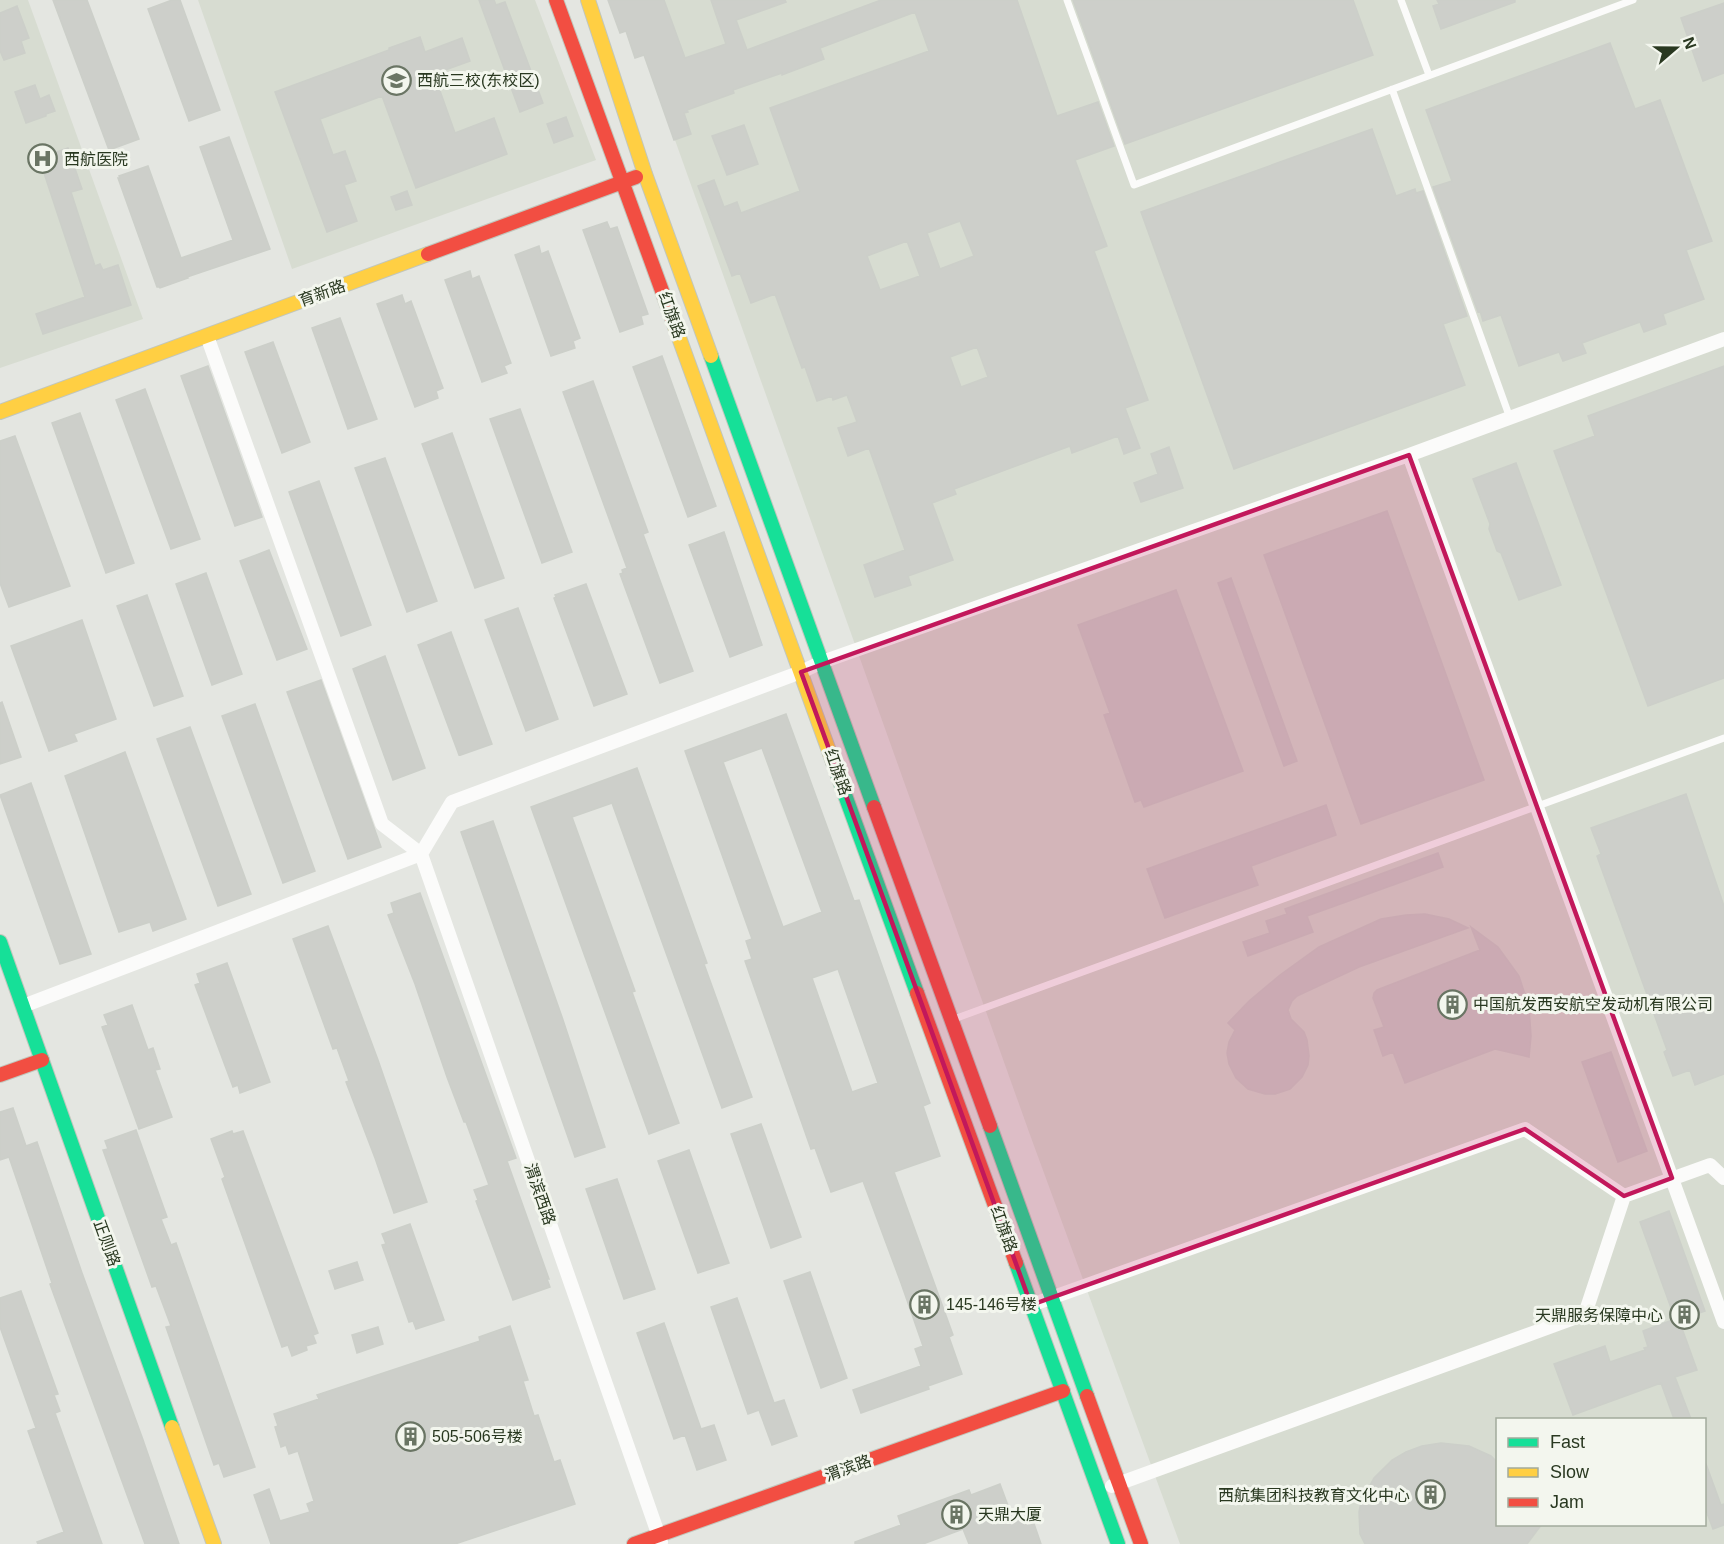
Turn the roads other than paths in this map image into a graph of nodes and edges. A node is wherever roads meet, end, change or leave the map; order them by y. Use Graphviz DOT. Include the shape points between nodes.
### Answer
graph roads {
  1 [pos="556,0"];
  2 [pos="588,0"];
  3 [pos="1067,0"];
  4 [pos="1401,0"];
  5 [pos="1631,0"];
  6 [pos="1429,75"];
  7 [pos="1392,89"];
  8 [pos="645,174"];
  9 [pos="624,182"];
  10 [pos="207,336"];
  11 [pos="1724,339"];
  12 [pos="0,412"];
  13 [pos="1510,418"];
  14 [pos="1409,455"];
  15 [pos="822,662"];
  16 [pos="801,672"];
  17 [pos="1724,738"];
  18 [pos="1537,807"];
  19 [pos="421,854"];
  20 [pos="0,942"];
  21 [pos="23,1006"];
  22 [pos="951,1020"];
  23 [pos="42,1060"];
  24 [pos="0,1075"];
  25 [pos="1672,1178"];
  26 [pos="1724,1178"];
  27 [pos="1624,1196"];
  28 [pos="1052,1298"];
  29 [pos="1031,1305"];
  30 [pos="1724,1322"];
  31 [pos="1063,1391"];
  32 [pos="1119,1482"];
  33 [pos="1099,1492"];
  34 [pos="660,1539"];
  35 [pos="214,1544"];
  36 [pos="633,1544"];
  37 [pos="1118,1544"];
  38 [pos="1142,1544"];
  1 -- 9 [label="main road, 红旗路"];
  2 -- 8 [label="main road, 红旗路"];
  3 -- 7 [label="lane" via="1134,185"];
  4 -- 6 [label="lane"];
  5 -- 6 [label="lane"];
  6 -- 7 [label="lane"];
  7 -- 13 [label="lane"];
  8 -- 9 [label="main road, 育新路"];
  8 -- 15 [label="main road, 红旗路"];
  9 -- 10 [label="main road, 育新路"];
  9 -- 16 [label="main road, 红旗路"];
  10 -- 12 [label="main road, 育新路"];
  10 -- 19 [label="street" via="382,824"];
  11 -- 13 [label="street"];
  13 -- 14 [label="street"];
  14 -- 15 [label="street"];
  14 -- 18 [label="street"];
  15 -- 16 [label="street"];
  15 -- 22 [label="main road, 红旗路"];
  16 -- 19 [label="street" via="452,802"];
  16 -- 29 [label="main road, 红旗路"];
  17 -- 18 [label="lane"];
  18 -- 22 [label="lane"];
  18 -- 25 [label="street"];
  19 -- 21 [label="street"];
  19 -- 34 [label="street, 渭滨西路"];
  20 -- 21 [label="main road, 正则路"];
  21 -- 23 [label="main road, 正则路"];
  22 -- 28 [label="main road, 红旗路"];
  23 -- 24 [label="main road"];
  23 -- 35 [label="main road, 正则路"];
  25 -- 26 [label="street" via="1710,1165"];
  25 -- 27 [label="street"];
  25 -- 30 [label="street"];
  27 -- 28 [label="street" via="1525,1129"];
  27 -- 32 [label="street" via="1585,1314"];
  28 -- 29 [label="street"];
  28 -- 32 [label="main road, 红旗路"];
  29 -- 31 [label="main road, 红旗路"];
  31 -- 33 [label="main road, 红旗路"];
  31 -- 34 [label="main road, 渭滨路"];
  32 -- 33 [label="street"];
  32 -- 38 [label="main road, 红旗路"];
  33 -- 37 [label="main road, 红旗路"];
  34 -- 36 [label="main road, 渭滨路"];
}
